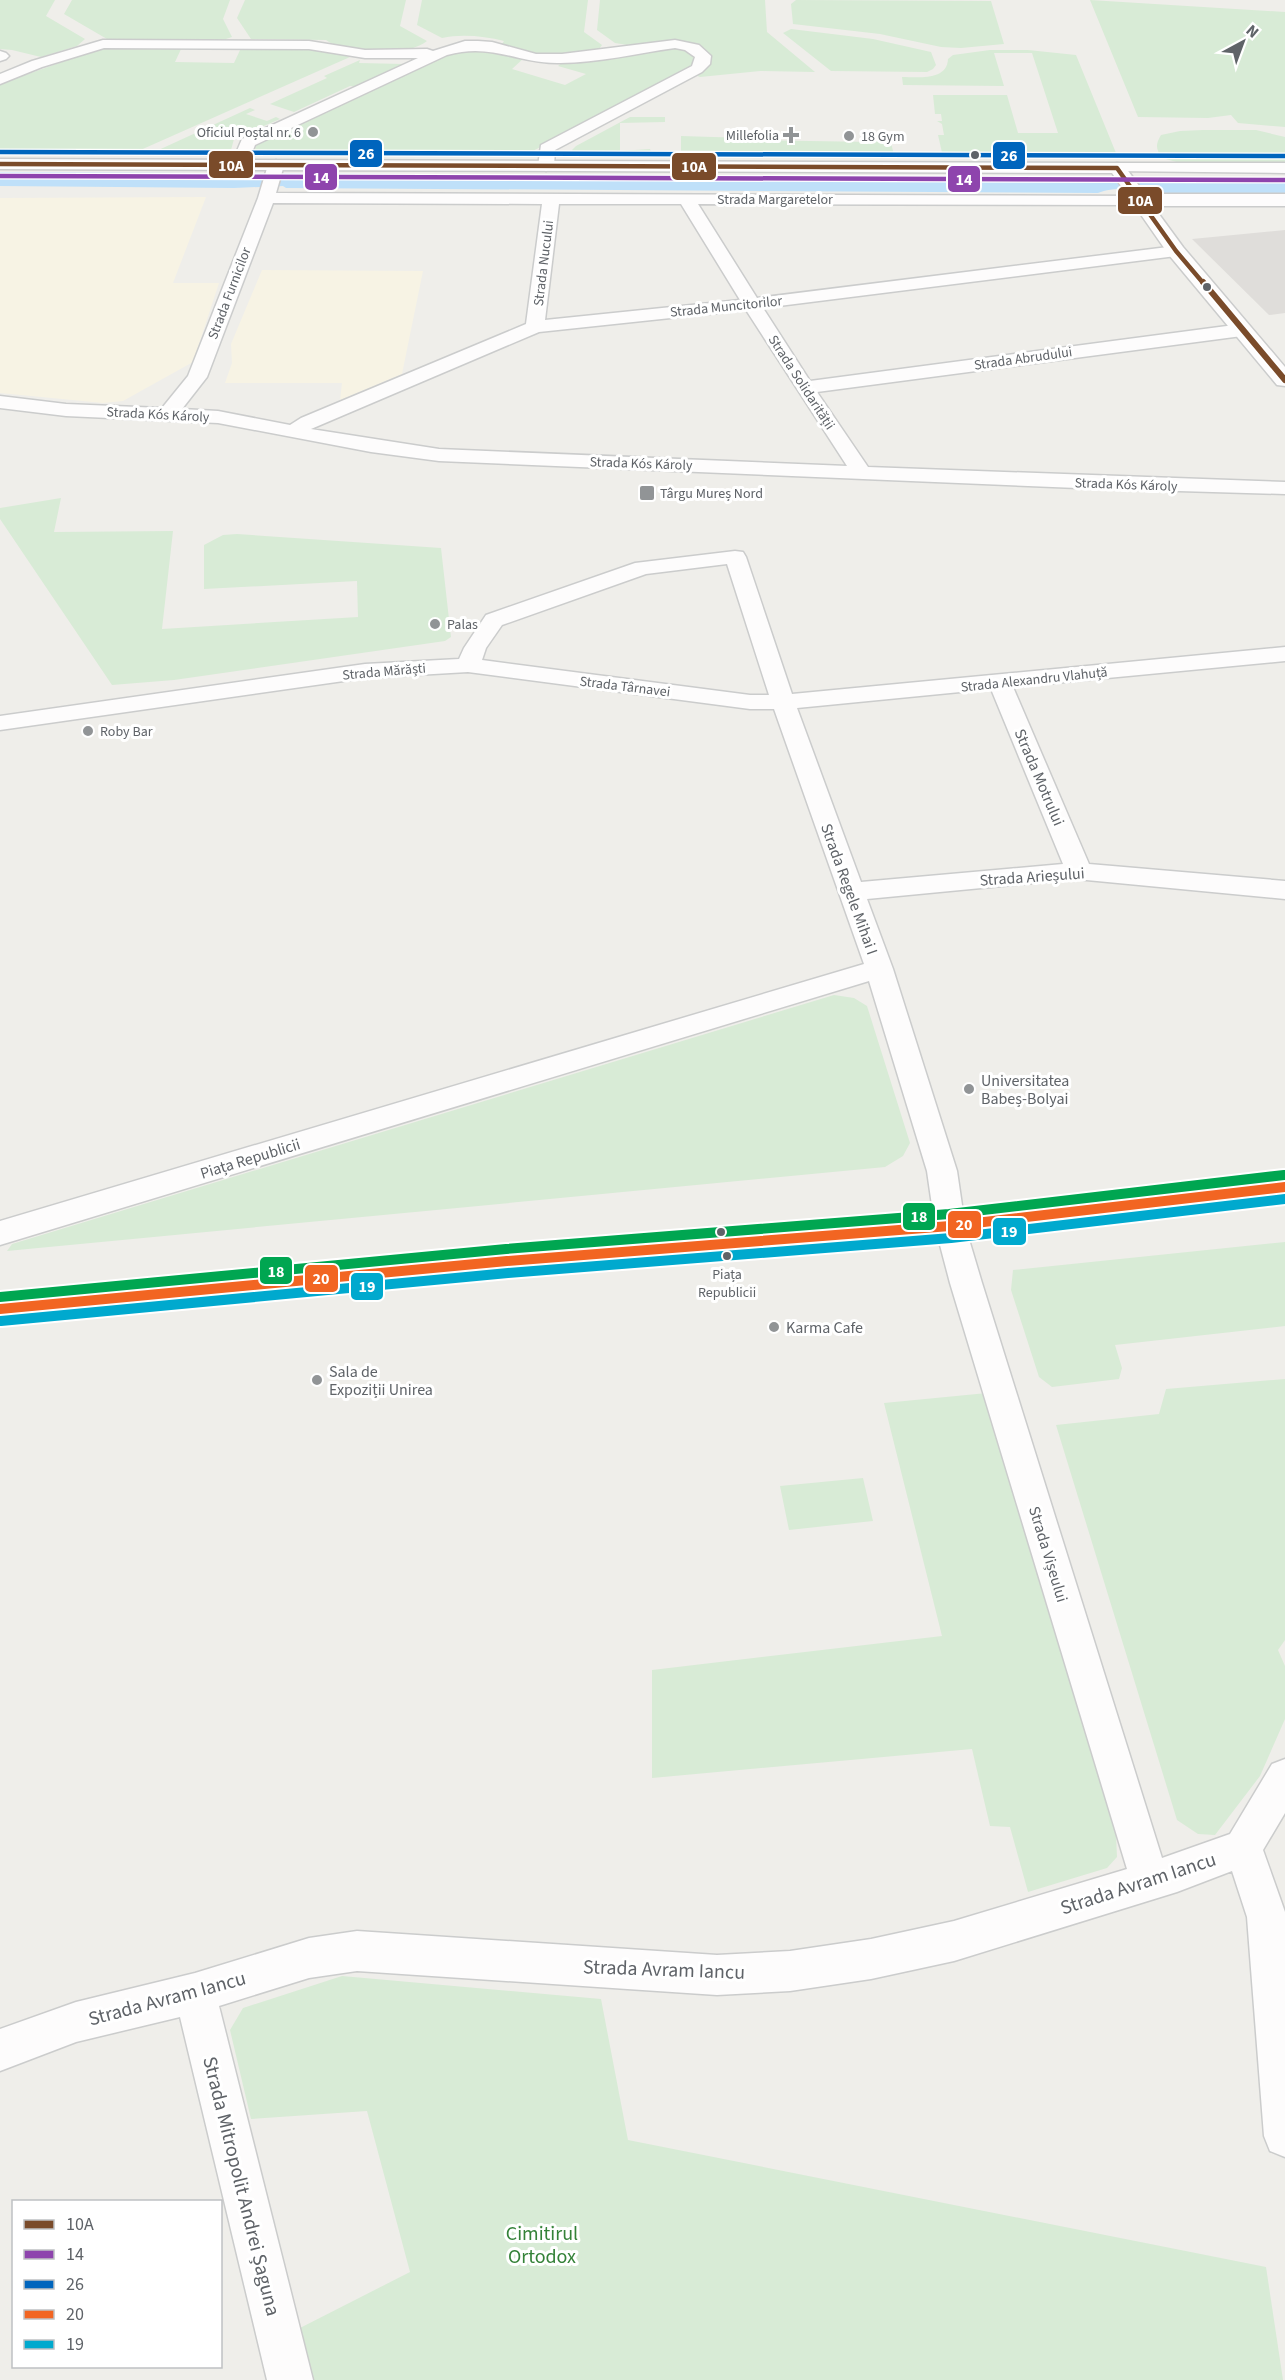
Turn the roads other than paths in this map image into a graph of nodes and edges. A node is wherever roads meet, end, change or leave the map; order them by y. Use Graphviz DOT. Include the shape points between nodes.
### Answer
graph roads {
  1 [pos="442,52"];
  2 [pos="0,56"];
  3 [pos="37,64"];
  4 [pos="0,79"];
  5 [pos="0,164"];
  6 [pos="239,165"];
  7 [pos="546,166"];
  8 [pos="275,168"];
  9 [pos="1285,168"];
  10 [pos="1119,171"];
  11 [pos="267,194"];
  12 [pos="1136,196"];
  13 [pos="551,199"];
  14 [pos="686,200"];
  15 [pos="1285,200"];
  16 [pos="1176,251"];
  17 [pos="752,304"];
  18 [pos="535,327"];
  19 [pos="1242,330"];
  20 [pos="1285,380"];
  21 [pos="804,388"];
  22 [pos="0,402"];
  23 [pos="168,414"];
  24 [pos="296,430"];
  25 [pos="861,472"];
  26 [pos="1285,488"];
  27 [pos="1285,654"];
  28 [pos="468,665"];
  29 [pos="1000,683"];
  30 [pos="783,702"];
  31 [pos="0,723"];
  32 [pos="1076,871"];
  33 [pos="1285,890"];
  34 [pos="850,892"];
  35 [pos="879,969"];
  36 [pos="1285,1186"];
  37 [pos="950,1226"];
  38 [pos="0,1233"];
  39 [pos="0,1309"];
  40 [pos="1285,1777"];
  41 [pos="1243,1848"];
  42 [pos="1150,1881"];
  43 [pos="195,1993"];
  44 [pos="0,2050"];
  45 [pos="1285,2136"];
  46 [pos="290,2380"];
  1 -- 3 [label="street" via="376,54 320,45 127,42 89,46"];
  1 -- 6 [label="street" via="248,142"];
  1 -- 7 [label="street" via="478,45 535,58 562,59 675,44 687,45 703,56 697,69 547,148"];
  2 -- 3 [label="street"];
  3 -- 4 [label="street"];
  5 -- 6 [label="street"];
  6 -- 8 [label="street"];
  7 -- 8 [label="street"];
  7 -- 10 [label="street"];
  8 -- 11 [label="street, Strada Furnicilor"];
  9 -- 10 [label="street"];
  10 -- 12 [label="street"];
  11 -- 13 [label="street, Strada Margaretelor"];
  11 -- 23 [label="street, Strada Furnicilor" via="197,377"];
  12 -- 14 [label="street, Strada Margaretelor"];
  12 -- 15 [label="street, Strada Margaretelor"];
  12 -- 16 [label="street"];
  13 -- 14 [label="street, Strada Margaretelor"];
  13 -- 18 [label="street, Strada Nucului"];
  14 -- 17 [label="street, Strada Solidarității"];
  16 -- 17 [label="street, Strada Muncitorilor"];
  16 -- 19 [label="street"];
  17 -- 18 [label="street, Strada Muncitorilor"];
  17 -- 21 [label="street, Strada Solidarității"];
  18 -- 24 [label="street, Strada Muncitorilor"];
  19 -- 20 [label="street"];
  19 -- 21 [label="street, Strada Abrudului"];
  21 -- 25 [label="street, Strada Solidarității"];
  22 -- 23 [label="street, Strada Kós Károly" via="66,410"];
  23 -- 24 [label="street, Strada Kós Károly" via="218,417"];
  24 -- 25 [label="street, Strada Kós Károly" via="371,446 439,454"];
  25 -- 26 [label="street, Strada Kós Károly"];
  27 -- 29 [label="street, Strada Alexandru Vlahuță"];
  28 -- 30 [label="street, Strada Târnavei" via="750,702"];
  28 -- 30 [label="street, Strada Regele Mihai I" via="494,620 643,568 735,557"];
  28 -- 31 [label="street, Strada Mărăști" via="364,671"];
  29 -- 30 [label="street, Strada Alexandru Vlahuță"];
  29 -- 32 [label="street, Strada Motrului" via="1076,862"];
  30 -- 34 [label="street, Strada Regele Mihai I"];
  32 -- 33 [label="street, Strada Arieșului"];
  32 -- 34 [label="street, Strada Arieșului"];
  34 -- 35 [label="street, Strada Regele Mihai I"];
  35 -- 37 [label="street, Strada Regele Mihai I" via="942,1171"];
  35 -- 38 [label="street, Piața Republicii"];
  36 -- 37 [label="main road"];
  37 -- 39 [label="main road" via="472,1264"];
  37 -- 42 [label="street, Strada Vișeului"];
  40 -- 41 [label="street"];
  41 -- 42 [label="street, Strada Avram Iancu"];
  41 -- 45 [label="street" via="1267,1917"];
  42 -- 43 [label="street, Strada Avram Iancu" via="954,1941 790,1971 717,1975 357,1951 309,1958"];
  43 -- 44 [label="street, Strada Avram Iancu" via="76,2022"];
  43 -- 46 [label="street, Strada Mitropolit Andrei Șaguna"];
}
